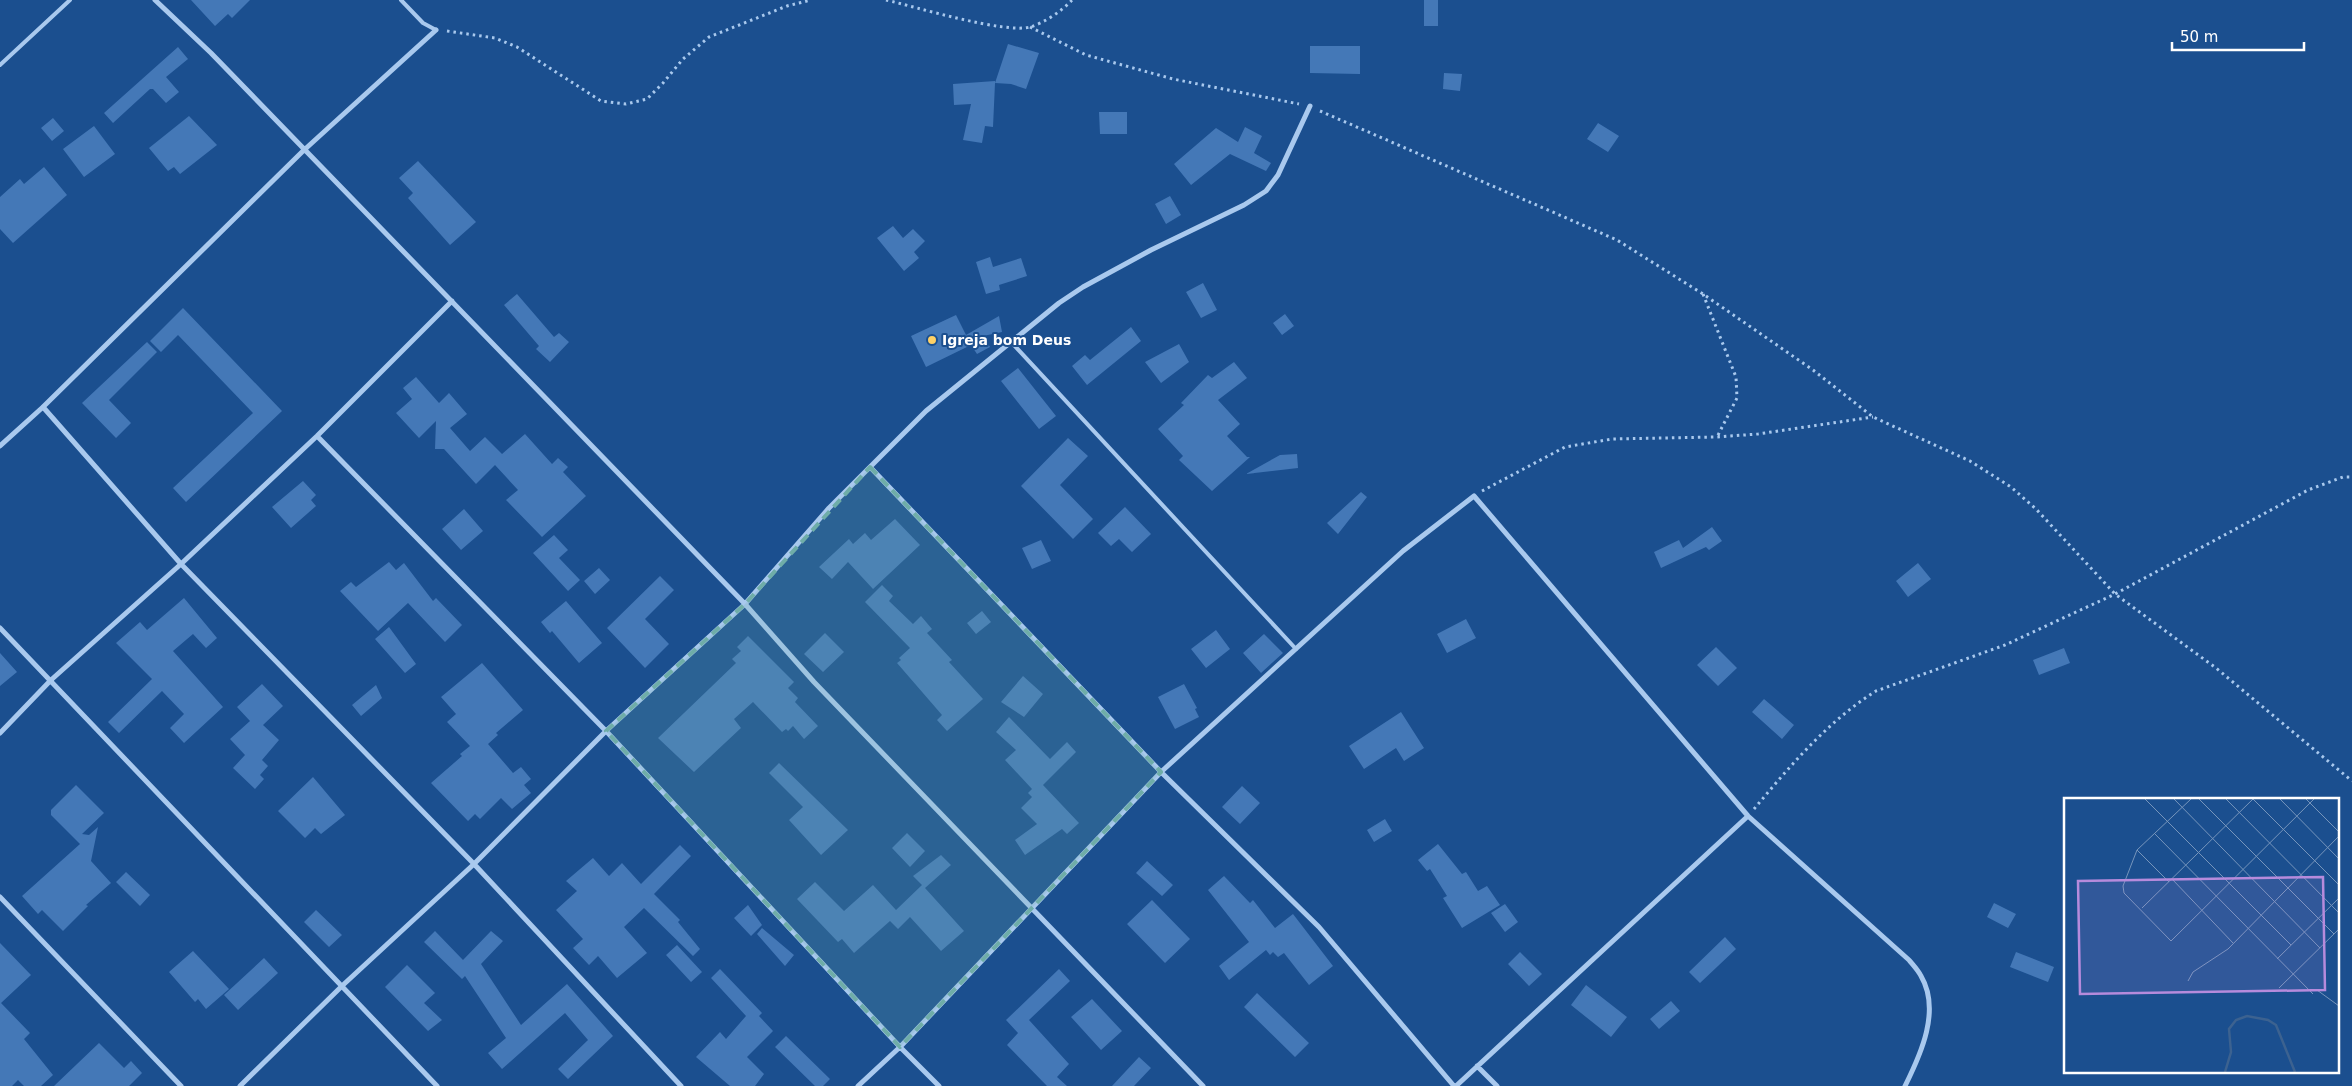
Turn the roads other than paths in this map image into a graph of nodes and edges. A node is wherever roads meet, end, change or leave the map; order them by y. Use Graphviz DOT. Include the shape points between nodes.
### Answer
graph roads {
  1 [pos="70,0"];
  2 [pos="155,0"];
  3 [pos="401,0"];
  4 [pos="436,30"];
  5 [pos="0,65"];
  6 [pos="1310,106"];
  7 [pos="304,151"];
  8 [pos="452,301"];
  9 [pos="1012,343"];
  10 [pos="43,407"];
  11 [pos="316,436"];
  12 [pos="0,446"];
  13 [pos="870,467"];
  14 [pos="181,564"];
  15 [pos="745,604"];
  16 [pos="0,628"];
  17 [pos="1296,649"];
  18 [pos="50,680"];
  19 [pos="606,730"];
  20 [pos="0,733"];
  21 [pos="1161,772"];
  22 [pos="1748,816"];
  23 [pos="474,864"];
  24 [pos="0,897"];
  25 [pos="1032,909"];
  26 [pos="343,986"];
  27 [pos="900,1047"];
  28 [pos="1477,1066"];
  29 [pos="181,1086"];
  30 [pos="240,1086"];
  31 [pos="437,1086"];
  32 [pos="681,1086"];
  33 [pos="858,1086"];
  34 [pos="939,1086"];
  35 [pos="1203,1086"];
  36 [pos="1455,1086"];
  37 [pos="1496,1086"];
  38 [pos="1905,1086"];
  1 -- 5 [label="lane"];
  2 -- 7 [label="street" via="211,53"];
  3 -- 4 [label="lane" via="423,23"];
  4 -- 7 [label="street"];
  6 -- 9 [label="street" via="1278,175 1266,191 1084,287 1059,303"];
  7 -- 8 [label="street"];
  7 -- 10 [label="street"];
  8 -- 11 [label="street"];
  8 -- 15 [label="street"];
  9 -- 13 [label="street" via="926,411"];
  9 -- 17 [label="lane"];
  10 -- 12 [label="street"];
  10 -- 14 [label="street"];
  11 -- 14 [label="street"];
  11 -- 19 [label="street"];
  13 -- 15 [label="street" via="829,508"];
  13 -- 21 [label="street"];
  14 -- 18 [label="street"];
  14 -- 23 [label="street"];
  15 -- 19 [label="street"];
  15 -- 25 [label="street" via="814,682"];
  16 -- 18 [label="street"];
  17 -- 21 [label="street"];
  17 -- 22 [label="street" via="1402,551 1474,496"];
  18 -- 20 [label="street"];
  18 -- 26 [label="street"];
  19 -- 23 [label="street"];
  19 -- 27 [label="street"];
  21 -- 25 [label="street"];
  21 -- 36 [label="street" via="1319,927"];
  22 -- 28 [label="street"];
  22 -- 38 [label="street" via="1909,960 1922,976 1928,1006 1926,1035 1918,1062"];
  23 -- 26 [label="street"];
  23 -- 32 [label="street"];
  24 -- 29 [label="street"];
  25 -- 27 [label="street"];
  25 -- 35 [label="street"];
  26 -- 30 [label="street"];
  26 -- 31 [label="street"];
  27 -- 33 [label="street"];
  27 -- 34 [label="street"];
  28 -- 36 [label="street"];
  28 -- 37 [label="street"];
}
